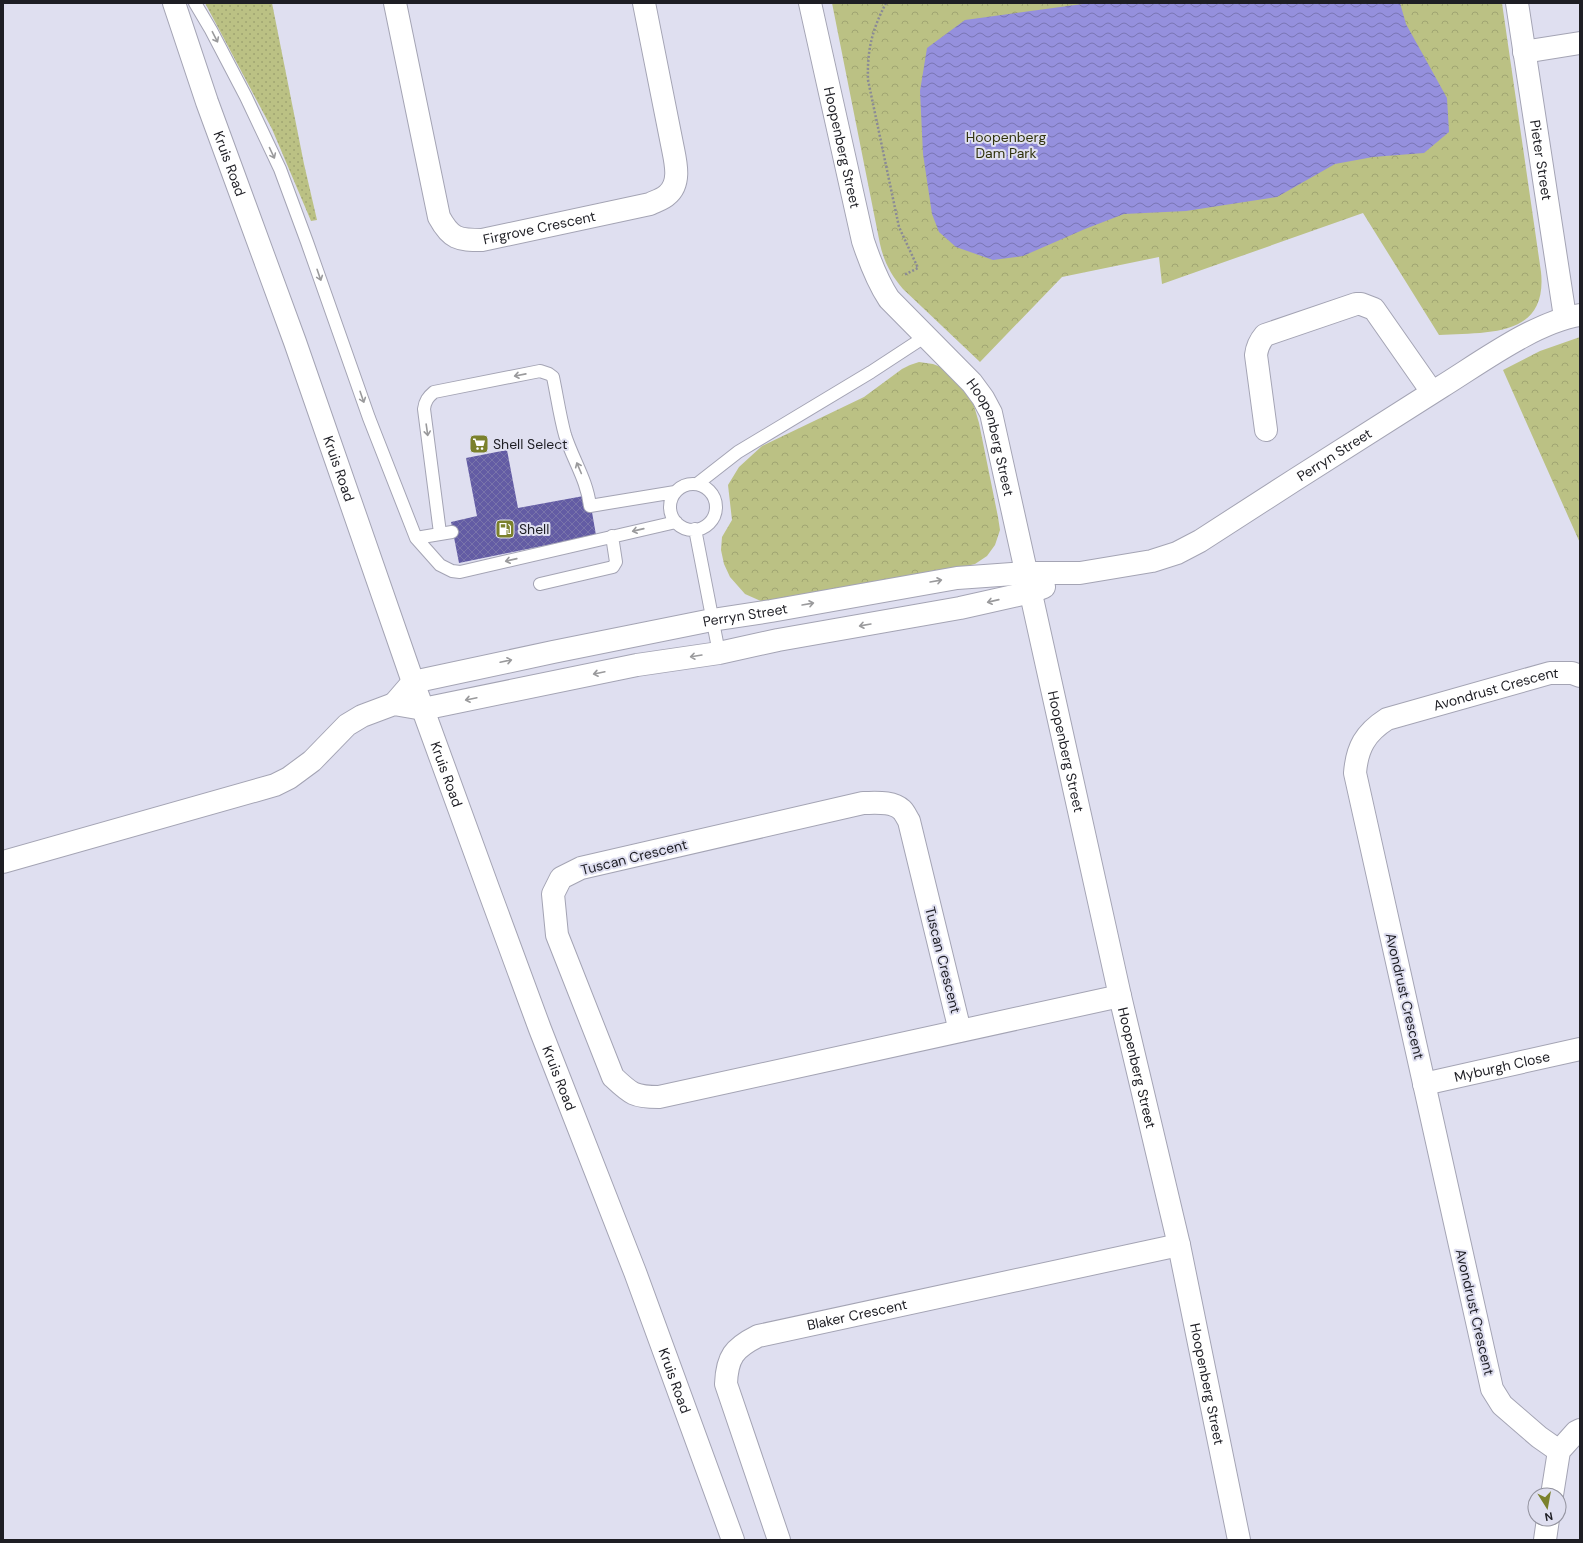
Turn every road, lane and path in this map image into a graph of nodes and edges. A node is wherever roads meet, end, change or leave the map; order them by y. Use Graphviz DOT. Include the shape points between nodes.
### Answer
graph roads {
  1 [pos="174,3"];
  2 [pos="195,3"];
  3 [pos="395,3"];
  4 [pos="644,3"];
  5 [pos="810,3"];
  6 [pos="886,3"];
  7 [pos="1517,3"];
  8 [pos="1580,43"];
  9 [pos="1524,52"];
  10 [pos="881,287"];
  11 [pos="1572,316"];
  12 [pos="926,336"];
  13 [pos="1432,392"];
  14 [pos="1266,430"];
  15 [pos="697,484"];
  16 [pos="676,492"];
  17 [pos="676,522"];
  18 [pos="695,529"];
  19 [pos="612,536"];
  20 [pos="416,538"];
  21 [pos="1029,582"];
  22 [pos="540,584"];
  23 [pos="712,620"];
  24 [pos="718,653"];
  25 [pos="1580,676"];
  26 [pos="413,682"];
  27 [pos="394,704"];
  28 [pos="424,709"];
  29 [pos="3,862"];
  30 [pos="1120,996"];
  31 [pos="960,1031"];
  32 [pos="1580,1049"];
  33 [pos="1424,1084"];
  34 [pos="1179,1245"];
  35 [pos="1580,1430"];
  36 [pos="1559,1451"];
  37 [pos="1553,1487"];
  38 [pos="1547,1527"];
  39 [pos="733,1540"];
  40 [pos="779,1540"];
  41 [pos="1239,1540"];
  42 [pos="1545,1540"];
  1 -- 26 [label="street, Kruis Road"];
  2 -- 20 [label="lane, one-way" via="246,96 280,169 369,418"];
  3 -- 4 [label="street, Firgrove Crescent" via="439,217 453,236 467,240 482,240 650,204 667,195 676,183 676,166"];
  5 -- 10 [label="street, Hoopenberg Street" via="863,241"];
  6 -- 10 [label="path" via="871,40 868,80 899,227 918,268"];
  7 -- 9 [label="street, Pieter Street"];
  8 -- 9 [label="street"];
  9 -- 11 [label="street, Pieter Street"];
  10 -- 12 [label="street, Hoopenberg Street" via="889,299"];
  11 -- 13 [label="street, Perryn Street" via="1518,339"];
  12 -- 15 [label="lane" via="738,452"];
  12 -- 21 [label="street, Hoopenberg Street" via="972,382 991,414"];
  13 -- 14 [label="street" via="1374,309 1356,304 1265,335 1260,340 1256,355"];
  13 -- 21 [label="street, Perryn Street" via="1200,541 1177,553 1152,561"];
  15 -- 16 [label="lane" via="684,486"];
  15 -- 18 [label="lane" via="710,491 714,497 716,512 702,528"];
  16 -- 17 [label="lane" via="672,498 671,510"];
  16 -- 20 [label="lane, one-way" via="590,506 583,478 565,436 553,377 540,371 434,392 428,397 424,409 446,532"];
  17 -- 18 [label="lane"];
  17 -- 19 [label="lane, one-way"];
  18 -- 23 [label="lane"];
  19 -- 20 [label="lane, one-way" via="460,572 440,565"];
  19 -- 22 [label="lane" via="616,562 613,567"];
  23 -- 21 [label="street, Perryn Street, one-way" via="956,578"];
  21 -- 24 [label="street, Perryn Street, one-way" via="923,615"];
  21 -- 30 [label="street, Hoopenberg Street"];
  23 -- 24 [label="lane"];
  26 -- 23 [label="street, Perryn Street, one-way" via="461,670"];
  24 -- 28 [label="street, Perryn Street, one-way" via="637,665"];
  25 -- 33 [label="street, Avondrust Crescent" via="1572,673 1550,673 1387,719 1369,733 1357,757 1356,773"];
  26 -- 27 [label="street"];
  26 -- 28 [label="street, Kruis Road"];
  27 -- 28 [label="street"];
  27 -- 29 [label="street" via="362,716 347,725 312,761 275,785"];
  28 -- 39 [label="street, Kruis Road" via="540,1029 635,1272"];
  30 -- 31 [label="street, Tuscan Crescent"];
  30 -- 34 [label="street, Hoopenberg Street"];
  31 -- 31 [label="street, Tuscan Crescent" via="660,1097 641,1097 629,1092 613,1077 557,935 553,894 561,878 581,868 863,803 892,805 903,810 909,822"];
  32 -- 33 [label="street, Myburgh Close"];
  33 -- 36 [label="street, Avondrust Crescent" via="1492,1389 1502,1404 1520,1421"];
  34 -- 40 [label="street, Blaker Crescent" via="758,1336 743,1344 732,1356 727,1369 726,1384"];
  34 -- 41 [label="street, Hoopenberg Street"];
  35 -- 36 [label="street"];
  36 -- 37 [label="street"];
  38 -- 42 [label="street"];
}
